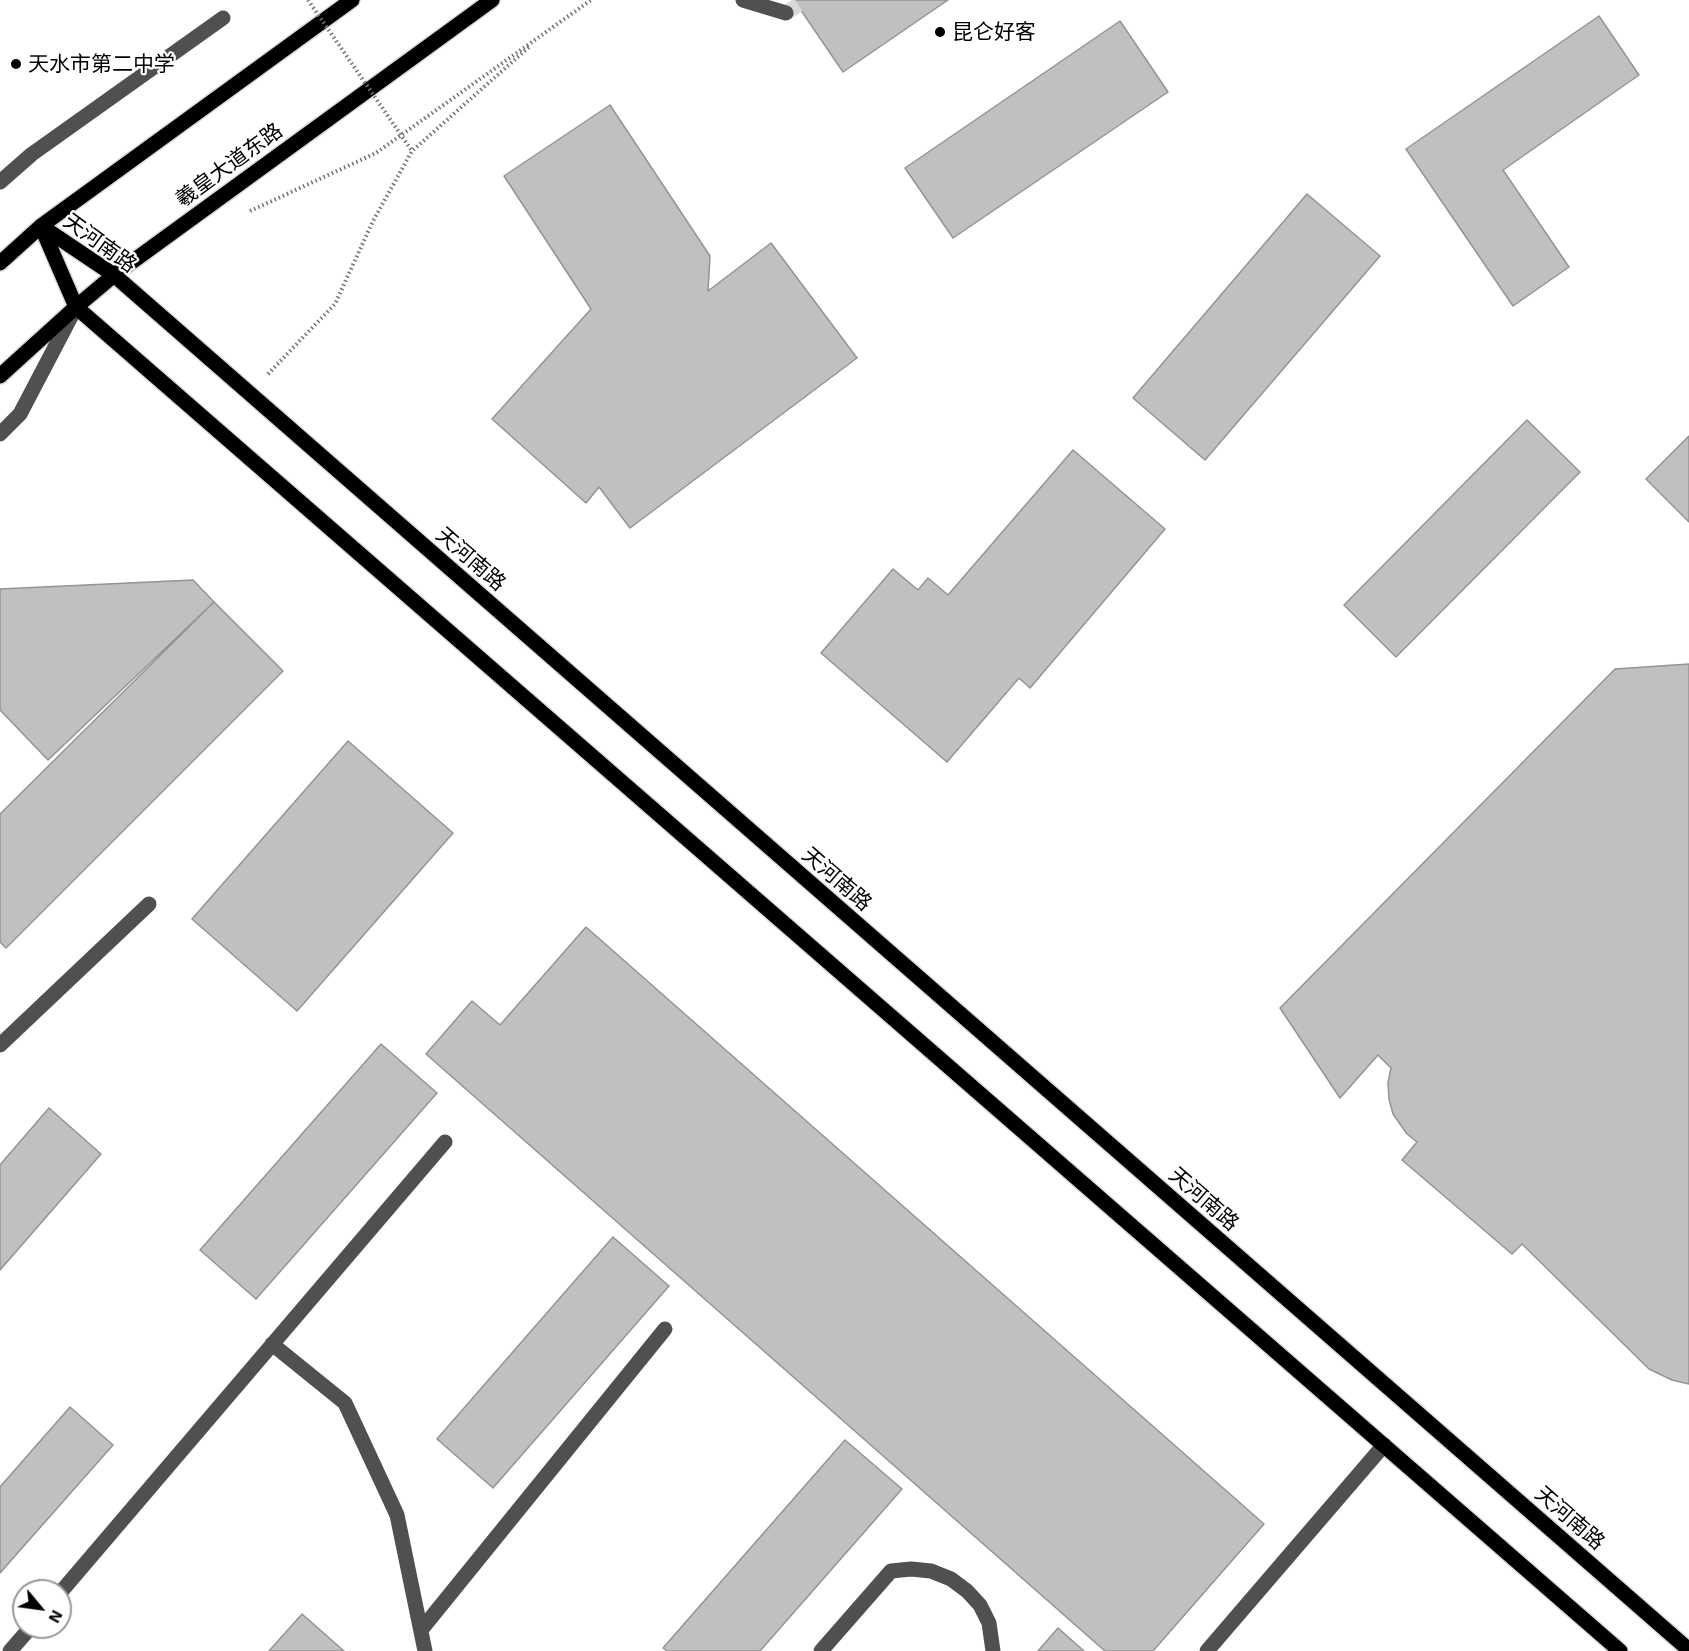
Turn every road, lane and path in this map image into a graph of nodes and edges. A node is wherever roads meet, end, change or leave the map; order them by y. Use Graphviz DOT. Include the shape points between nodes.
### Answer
graph roads {
  1 [pos="308,0"];
  2 [pos="352,0"];
  3 [pos="492,0"];
  4 [pos="591,0"];
  5 [pos="743,0"];
  6 [pos="786,14"];
  7 [pos="223,18"];
  8 [pos="545,33"];
  9 [pos="412,151"];
  10 [pos="0,182"];
  11 [pos="240,216"];
  12 [pos="41,226"];
  13 [pos="0,263"];
  14 [pos="114,275"];
  15 [pos="76,307"];
  16 [pos="0,376"];
  17 [pos="250,394"];
  18 [pos="0,434"];
  19 [pos="149,904"];
  20 [pos="0,1045"];
  21 [pos="445,1142"];
  22 [pos="665,1329"];
  23 [pos="272,1344"];
  24 [pos="1384,1445"];
  25 [pos="72,1579"];
  26 [pos="421,1630"];
  27 [pos="20,1639"];
  28 [pos="1689,1650"];
  29 [pos="10,1651"];
  30 [pos="425,1651"];
  31 [pos="821,1651"];
  32 [pos="993,1651"];
  33 [pos="1208,1651"];
  34 [pos="1620,1651"];
  1 -- 9 [label="path, bridge"];
  2 -- 12 [label="main road"];
  3 -- 14 [label="main road, 羲皇大道东路"];
  4 -- 8 [label="path"];
  5 -- 6 [label="street"];
  7 -- 10 [label="street" via="32,154"];
  8 -- 9 [label="path"];
  8 -- 11 [label="path" via="376,153"];
  9 -- 17 [label="path" via="373,221 335,304"];
  12 -- 13 [label="main road"];
  12 -- 14 [label="main road, 天河南路"];
  12 -- 15 [label="main road, 天河南路"];
  14 -- 15 [label="main road, 羲皇大道东路"];
  14 -- 17 [label="main road, 天河南路"];
  15 -- 16 [label="main road, 羲皇大道东路"];
  15 -- 18 [label="street" via="20,414"];
  15 -- 24 [label="main road, 天河南路"];
  17 -- 28 [label="main road, 天河南路"];
  19 -- 20 [label="street"];
  21 -- 23 [label="street"];
  22 -- 26 [label="street"];
  23 -- 25 [label="street"];
  23 -- 26 [label="street" via="345,1403 397,1515"];
  24 -- 33 [label="street"];
  24 -- 34 [label="main road, 天河南路"];
  26 -- 30 [label="street"];
  27 -- 29 [label="street"];
  31 -- 32 [label="street" via="891,1571 911,1569 951,1579 967,1591 980,1605 988,1623"];
}
